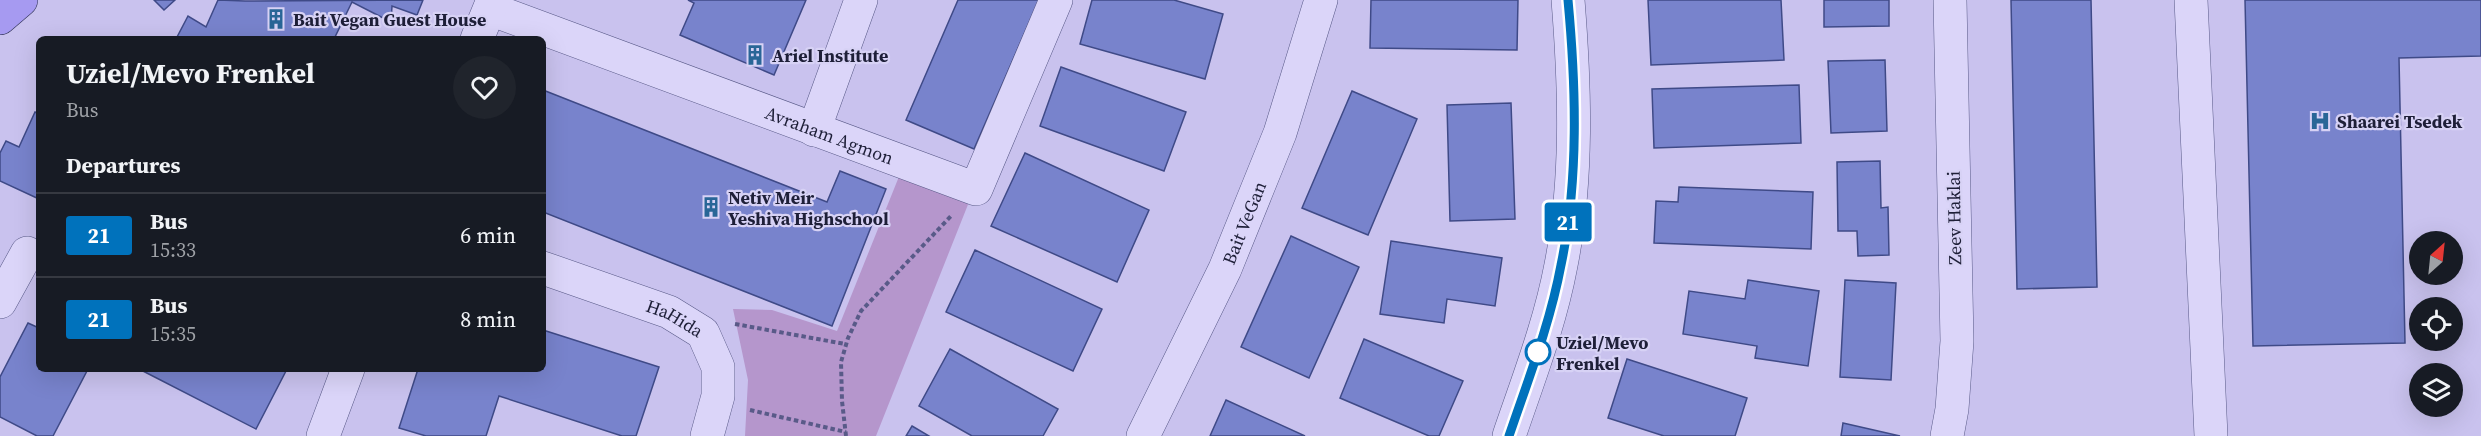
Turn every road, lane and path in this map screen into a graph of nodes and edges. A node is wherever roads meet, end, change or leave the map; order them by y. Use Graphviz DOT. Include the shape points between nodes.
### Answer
graph roads {
  1 [pos="21,0"];
  2 [pos="861,0"];
  3 [pos="1056,0"];
  4 [pos="1321,0"];
  5 [pos="1568,0"];
  6 [pos="1950,0"];
  7 [pos="2192,0"];
  8 [pos="491,4"];
  9 [pos="0,18"];
  10 [pos="478,36"];
  11 [pos="814,130"];
  12 [pos="976,189"];
  13 [pos="27,253"];
  14 [pos="546,269"];
  15 [pos="0,302"];
  16 [pos="728,323"];
  17 [pos="845,344"];
  18 [pos="347,372"];
  19 [pos="716,402"];
  20 [pos="846,434"];
  21 [pos="323,436"];
  22 [pos="707,436"];
  23 [pos="1143,436"];
  24 [pos="1509,436"];
  25 [pos="1947,436"];
  26 [pos="2211,436"];
  1 -- 9 [label="main road"];
  2 -- 11 [label="street"];
  3 -- 12 [label="street"];
  4 -- 23 [label="street, Bait VeGan" via="1280,134 1225,269"];
  5 -- 24 [label="street" via="1573,140 1569,217 1545,333"];
  6 -- 25 [label="street, Zeev Haklai" via="1957,341"];
  7 -- 26 [label="street"];
  8 -- 10 [label="street"];
  8 -- 11 [label="street, Avraham Agmon"];
  11 -- 12 [label="street, Avraham Agmon"];
  12 -- 17 [label="path" via="861,311"];
  13 -- 15 [label="street"];
  14 -- 19 [label="street, HaHida" via="669,312 703,333 718,367"];
  16 -- 17 [label="path"];
  17 -- 20 [label="path" via="841,362"];
  18 -- 21 [label="street"];
  19 -- 20 [label="path"];
  19 -- 22 [label="street, HaHida"];
}
